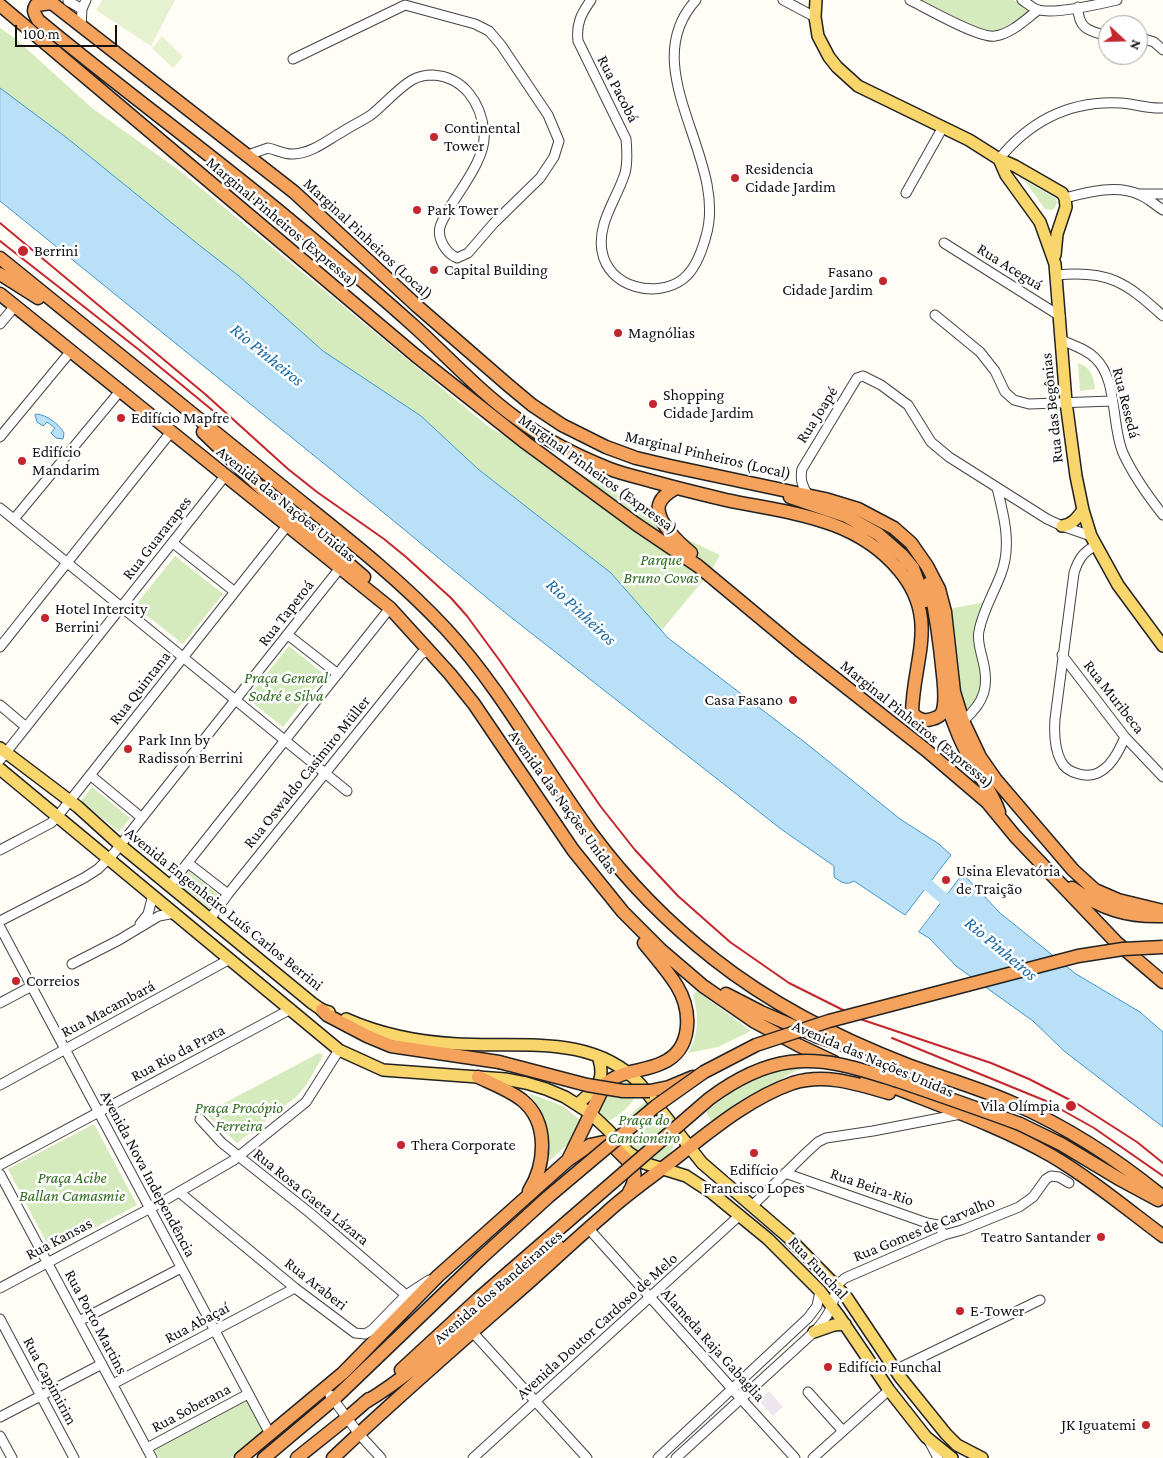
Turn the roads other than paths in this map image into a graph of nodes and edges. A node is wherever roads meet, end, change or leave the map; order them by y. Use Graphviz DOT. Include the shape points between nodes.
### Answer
graph roads {
  1 [pos="68,0"];
  2 [pos="86,0"];
  3 [pos="591,0"];
  4 [pos="696,0"];
  5 [pos="782,0"];
  6 [pos="816,0"];
  7 [pos="910,0"];
  8 [pos="1022,0"];
  9 [pos="1117,0"];
  10 [pos="52,3"];
  11 [pos="406,3"];
  12 [pos="0,5"];
  13 [pos="1078,7"];
  14 [pos="82,9"];
  15 [pos="1038,10"];
  16 [pos="815,17"];
  17 [pos="81,27"];
  18 [pos="1098,33"];
  19 [pos="1148,40"];
  20 [pos="1163,50"];
  21 [pos="293,59"];
  22 [pos="1163,108"];
  23 [pos="943,127"];
  24 [pos="248,155"];
  25 [pos="999,159"];
  26 [pos="1015,166"];
  27 [pos="1006,175"];
  28 [pos="906,193"];
  29 [pos="1139,194"];
  30 [pos="1163,194"];
  31 [pos="1065,198"];
  32 [pos="1163,210"];
  33 [pos="1061,218"];
  34 [pos="1040,222"];
  35 [pos="944,243"];
  36 [pos="0,258"];
  37 [pos="1056,270"];
  38 [pos="0,274"];
  39 [pos="0,294"];
  40 [pos="15,306"];
  41 [pos="935,315"];
  42 [pos="1060,316"];
  43 [pos="1163,316"];
  44 [pos="75,320"];
  45 [pos="0,324"];
  46 [pos="1061,340"];
  47 [pos="71,351"];
  48 [pos="120,391"];
  49 [pos="167,394"];
  50 [pos="1112,401"];
  51 [pos="1066,402"];
  52 [pos="171,432"];
  53 [pos="0,436"];
  54 [pos="225,476"];
  55 [pos="762,486"];
  56 [pos="676,488"];
  57 [pos="997,488"];
  58 [pos="808,494"];
  59 [pos="0,508"];
  60 [pos="1083,510"];
  61 [pos="1163,515"];
  62 [pos="14,519"];
  63 [pos="287,526"];
  64 [pos="1062,526"];
  65 [pos="1093,541"];
  66 [pos="173,543"];
  67 [pos="923,560"];
  68 [pos="67,563"];
  69 [pos="340,568"];
  70 [pos="718,582"];
  71 [pos="235,592"];
  72 [pos="122,607"];
  73 [pos="390,608"];
  74 [pos="921,609"];
  75 [pos="288,635"];
  76 [pos="421,641"];
  77 [pos="1163,646"];
  78 [pos="0,647"];
  79 [pos="432,653"];
  80 [pos="1062,655"];
  81 [pos="183,657"];
  82 [pos="338,674"];
  83 [pos="944,693"];
  84 [pos="236,700"];
  85 [pos="0,706"];
  86 [pos="963,722"];
  87 [pos="26,727"];
  88 [pos="1125,737"];
  89 [pos="285,740"];
  90 [pos="2,753"];
  91 [pos="0,769"];
  92 [pos="325,773"];
  93 [pos="90,775"];
  94 [pos="1163,777"];
  95 [pos="347,791"];
  96 [pos="70,801"];
  97 [pos="57,817"];
  98 [pos="142,818"];
  99 [pos="1001,820"];
  100 [pos="120,845"];
  101 [pos="0,850"];
  102 [pos="108,859"];
  103 [pos="188,863"];
  104 [pos="1050,871"];
  105 [pos="170,885"];
  106 [pos="228,894"];
  107 [pos="154,895"];
  108 [pos="1163,911"];
  109 [pos="623,912"];
  110 [pos="174,913"];
  111 [pos="1163,916"];
  112 [pos="210,919"];
  113 [pos="0,921"];
  114 [pos="0,927"];
  115 [pos="136,929"];
  116 [pos="1163,947"];
  117 [pos="230,959"];
  118 [pos="72,964"];
  119 [pos="687,972"];
  120 [pos="1163,982"];
  121 [pos="32,986"];
  122 [pos="0,1003"];
  123 [pos="291,1009"];
  124 [pos="322,1010"];
  125 [pos="65,1049"];
  126 [pos="339,1050"];
  127 [pos="872,1050"];
  128 [pos="598,1056"];
  129 [pos="704,1072"];
  130 [pos="630,1073"];
  131 [pos="478,1077"];
  132 [pos="0,1085"];
  133 [pos="921,1099"];
  134 [pos="577,1104"];
  135 [pos="99,1112"];
  136 [pos="590,1113"];
  137 [pos="961,1114"];
  138 [pos="666,1117"];
  139 [pos="200,1119"];
  140 [pos="688,1147"];
  141 [pos="238,1157"];
  142 [pos="568,1160"];
  143 [pos="0,1165"];
  144 [pos="661,1168"];
  145 [pos="785,1173"];
  146 [pos="0,1174"];
  147 [pos="1069,1183"];
  148 [pos="179,1192"];
  149 [pos="626,1196"];
  150 [pos="1163,1197"];
  151 [pos="1163,1202"];
  152 [pos="515,1206"];
  153 [pos="752,1206"];
  154 [pos="150,1208"];
  155 [pos="603,1215"];
  156 [pos="740,1215"];
  157 [pos="589,1229"];
  158 [pos="944,1234"];
  159 [pos="1163,1236"];
  160 [pos="48,1263"];
  161 [pos="181,1268"];
  162 [pos="470,1268"];
  163 [pos="438,1276"];
  164 [pos="836,1286"];
  165 [pos="0,1288"];
  166 [pos="295,1288"];
  167 [pos="820,1292"];
  168 [pos="406,1295"];
  169 [pos="650,1298"];
  170 [pos="1040,1300"];
  171 [pos="832,1306"];
  172 [pos="0,1319"];
  173 [pos="79,1321"];
  174 [pos="845,1324"];
  175 [pos="215,1330"];
  176 [pos="814,1332"];
  177 [pos="470,1333"];
  178 [pos="102,1364"];
  179 [pos="895,1370"];
  180 [pos="343,1373"];
  181 [pos="113,1384"];
  182 [pos="732,1388"];
  183 [pos="889,1390"];
  184 [pos="808,1392"];
  185 [pos="248,1394"];
  186 [pos="330,1394"];
  187 [pos="42,1396"];
  188 [pos="741,1399"];
  189 [pos="535,1402"];
  190 [pos="364,1403"];
  191 [pos="921,1405"];
  192 [pos="0,1418"];
  193 [pos="347,1418"];
  194 [pos="843,1431"];
  195 [pos="270,1434"];
  196 [pos="359,1434"];
  197 [pos="0,1436"];
  198 [pos="926,1437"];
  199 [pos="147,1448"];
  200 [pos="12,1458"];
  201 [pos="74,1458"];
  202 [pos="152,1458"];
  203 [pos="241,1458"];
  204 [pos="264,1458"];
  205 [pos="297,1458"];
  206 [pos="333,1458"];
  207 [pos="381,1458"];
  208 [pos="473,1458"];
  209 [pos="587,1458"];
  210 [pos="658,1458"];
  211 [pos="676,1458"];
  212 [pos="796,1458"];
  213 [pos="813,1458"];
  214 [pos="938,1458"];
  215 [pos="952,1458"];
  216 [pos="980,1458"];
  1 -- 10 [label="street"];
  1 -- 14 [label="street"];
  2 -- 14 [label="street"];
  3 -- 4 [label="street, Rua Pacobá" via="581,13 578,41 626,139 628,156 626,171 600,237 602,253 606,266 617,277 635,288 650,290 671,287 685,278 701,252 707,232 710,199 679,91 675,63 680,23"];
  5 -- 16 [label="street"];
  6 -- 16 [label="main road"];
  7 -- 15 [label="street" via="989,36 1007,32"];
  8 -- 15 [label="street"];
  9 -- 13 [label="street"];
  10 -- 17 [label="highway, Marginal Pinheiros (Local)"];
  10 -- 56 [label="highway" via="36,5 34,12 38,20 290,220 514,417 572,453 614,471"];
  11 -- 21 [label="street"];
  11 -- 24 [label="street" via="489,31 533,92 559,141 554,157 540,178 468,253 457,258 451,255 440,238 440,228 485,141 474,98 463,86 450,79 424,75 411,80 370,116 305,152 293,155 268,148"];
  12 -- 70 [label="highway, Marginal Pinheiros (Expressa)" via="502,425"];
  13 -- 15 [label="street"];
  13 -- 18 [label="street" via="1080,23"];
  14 -- 17 [label="street"];
  16 -- 23 [label="main road" via="818,36 829,57 850,79 869,92"];
  17 -- 24 [label="highway, Marginal Pinheiros (Local)"];
  19 -- 20 [label="street"];
  22 -- 25 [label="street" via="1121,103 1077,107 1037,123"];
  23 -- 25 [label="main road"];
  23 -- 28 [label="street"];
  24 -- 55 [label="highway, Marginal Pinheiros (Local)" via="294,192 508,385 562,425 606,448 636,458"];
  25 -- 26 [label="main road"];
  25 -- 27 [label="main road, Rua das Begônias"];
  26 -- 27 [label="main road"];
  26 -- 31 [label="main road" via="1056,189"];
  27 -- 34 [label="main road, Rua das Begônias"];
  29 -- 30 [label="street"];
  29 -- 31 [label="street" via="1099,190"];
  29 -- 32 [label="street"];
  31 -- 33 [label="main road, Rua das Begônias" via="1066,207"];
  33 -- 34 [label="main road"];
  33 -- 37 [label="main road, Rua das Begônias" via="1055,244"];
  34 -- 37 [label="main road, Rua das Begônias"];
  35 -- 42 [label="street, Rua Aceguá"];
  36 -- 44 [label="highway"];
  37 -- 42 [label="main road, Rua das Begônias"];
  37 -- 43 [label="street" via="1109,278 1132,289"];
  38 -- 44 [label="highway"];
  39 -- 40 [label="highway, Avenida das Nações Unidas"];
  40 -- 45 [label="street"];
  40 -- 47 [label="highway, Avenida das Nações Unidas"];
  41 -- 51 [label="street" via="980,352 992,366 1005,392 1014,400 1029,404"];
  42 -- 46 [label="main road, Rua das Begônias"];
  44 -- 49 [label="highway"];
  46 -- 50 [label="street, Rua Resedá" via="1096,359 1106,373"];
  46 -- 51 [label="main road, Rua das Begônias"];
  47 -- 48 [label="highway, Avenida das Nações Unidas"];
  47 -- 53 [label="street"];
  48 -- 52 [label="highway, Avenida das Nações Unidas"];
  48 -- 62 [label="street"];
  49 -- 76 [label="highway" via="264,491 394,602"];
  49 -- 127 [label="highway" via="387,572 438,621 503,702 592,834 660,912 716,961 761,992"];
  50 -- 51 [label="street"];
  50 -- 61 [label="street, Rua Resedá" via="1123,452"];
  51 -- 60 [label="main road, Rua das Begônias"];
  52 -- 54 [label="highway, Avenida das Nações Unidas"];
  52 -- 68 [label="street"];
  54 -- 63 [label="highway, Avenida das Nações Unidas"];
  54 -- 66 [label="street, Rua Guararapes"];
  55 -- 58 [label="highway, Marginal Pinheiros (Local)"];
  55 -- 74 [label="highway" via="846,516 878,534 913,568 928,610 929,623"];
  56 -- 70 [label="highway" via="662,499 660,516 677,541"];
  56 -- 74 [label="highway" via="814,517 840,527 877,549 900,570"];
  57 -- 58 [label="street, Rua Joapé" via="931,442 908,405 896,394 863,376 858,378 802,469 801,482"];
  57 -- 64 [label="street"];
  57 -- 86 [label="street" via="1005,523 1006,558 978,633 985,689 978,707"];
  58 -- 67 [label="highway, Marginal Pinheiros (Local)" via="878,518 911,543"];
  59 -- 62 [label="street"];
  60 -- 64 [label="main road" via="1068,525"];
  60 -- 65 [label="main road, Rua das Begônias"];
  62 -- 68 [label="street"];
  63 -- 69 [label="highway, Avenida das Nações Unidas"];
  63 -- 71 [label="street, Rua Quintana"];
  64 -- 65 [label="street"];
  65 -- 77 [label="main road, Rua das Begônias" via="1118,585"];
  65 -- 80 [label="street" via="1074,573"];
  66 -- 71 [label="street"];
  66 -- 72 [label="street, Rua Guararapes"];
  67 -- 83 [label="highway" via="936,616"];
  67 -- 86 [label="highway, Marginal Pinheiros (Local)" via="939,589 946,612 954,692"];
  68 -- 72 [label="street"];
  68 -- 78 [label="street"];
  69 -- 73 [label="highway, Avenida das Nações Unidas"];
  69 -- 75 [label="street, Rua Taperoá"];
  70 -- 99 [label="highway, Marginal Pinheiros (Expressa)" via="926,750 987,802"];
  71 -- 81 [label="street, Rua Quintana"];
  72 -- 81 [label="street"];
  72 -- 87 [label="street, Rua Guararapes"];
  73 -- 76 [label="highway, Avenida das Nações Unidas"];
  73 -- 82 [label="street"];
  74 -- 83 [label="highway" via="922,642 912,695 912,713 924,720 939,716 943,710"];
  75 -- 82 [label="street"];
  75 -- 84 [label="street, Rua Taperoá"];
  76 -- 79 [label="highway, Avenida das Nações Unidas"];
  79 -- 92 [label="street, Rua Oswaldo Casimiro Müller" via="421,654"];
  79 -- 109 [label="highway, Avenida das Nações Unidas" via="474,704 573,850"];
  80 -- 88 [label="street, Rua Muribeca"];
  80 -- 88 [label="street" via="1054,737 1061,762 1080,775 1096,774 1113,761"];
  81 -- 84 [label="street"];
  81 -- 93 [label="street, Rua Quintana"];
  82 -- 89 [label="street"];
  83 -- 99 [label="highway" via="957,734 993,796"];
  84 -- 89 [label="street"];
  84 -- 98 [label="street, Rua Taperoá"];
  85 -- 87 [label="street"];
  86 -- 108 [label="highway, Marginal Pinheiros (Local)" via="980,757 996,780 1073,870 1089,885 1112,898"];
  87 -- 90 [label="street, Rua Guararapes"];
  88 -- 94 [label="street, Rua Muribeca"];
  89 -- 92 [label="street"];
  89 -- 103 [label="street"];
  90 -- 96 [label="main road, Avenida Engenheiro Luís Carlos Berrini"];
  91 -- 97 [label="main road, Avenida Engenheiro Luís Carlos Berrini"];
  92 -- 95 [label="street"];
  92 -- 106 [label="street, Rua Oswaldo Casimiro Müller"];
  93 -- 96 [label="street, Rua Quintana"];
  93 -- 98 [label="street"];
  96 -- 97 [label="street, Rua Quintana"];
  96 -- 100 [label="main road, Avenida Engenheiro Luís Carlos Berrini"];
  97 -- 101 [label="street, Rua Quintana"];
  97 -- 102 [label="main road, Avenida Engenheiro Luís Carlos Berrini"];
  98 -- 100 [label="street, Rua Taperoá"];
  99 -- 104 [label="highway, Marginal Pinheiros (Expressa)"];
  100 -- 102 [label="street, Rua Taperoá"];
  100 -- 105 [label="main road, Avenida Engenheiro Luís Carlos Berrini"];
  102 -- 107 [label="main road, Avenida Engenheiro Luís Carlos Berrini"];
  102 -- 113 [label="street, Rua Taperoá" via="84,878"];
  103 -- 105 [label="street"];
  103 -- 106 [label="street"];
  104 -- 111 [label="highway" via="1099,905 1125,914"];
  104 -- 120 [label="highway, Marginal Pinheiros (Expressa)" via="1116,942"];
  105 -- 112 [label="main road, Avenida Engenheiro Luís Carlos Berrini"];
  106 -- 112 [label="street, Rua Oswaldo Casimiro Müller"];
  107 -- 110 [label="main road, Avenida Engenheiro Luís Carlos Berrini"];
  107 -- 115 [label="street" via="148,914"];
  109 -- 119 [label="highway, Avenida das Nações Unidas"];
  109 -- 130 [label="highway" via="678,988 687,1018 685,1040 680,1050 661,1064"];
  110 -- 115 [label="street" via="159,916"];
  110 -- 117 [label="main road, Avenida Engenheiro Luís Carlos Berrini"];
  112 -- 124 [label="main road, Avenida Engenheiro Luís Carlos Berrini"];
  114 -- 121 [label="street, Avenida Nova Independência"];
  115 -- 118 [label="street"];
  116 -- 129 [label="highway, bridge" via="1078,956 829,1021 756,1045"];
  117 -- 123 [label="main road, Avenida Engenheiro Luís Carlos Berrini"];
  117 -- 125 [label="street, Rua Macambará"];
  119 -- 127 [label="highway" via="747,1005 816,1036 847,1047"];
  119 -- 133 [label="highway, Avenida das Nações Unidas" via="731,1006 779,1036"];
  121 -- 122 [label="street"];
  121 -- 125 [label="street, Avenida Nova Independência"];
  123 -- 126 [label="main road, Avenida Engenheiro Luís Carlos Berrini"];
  123 -- 135 [label="street, Rua Rio da Prata"];
  124 -- 128 [label="main road, Avenida Engenheiro Luís Carlos Berrini" via="394,1036 456,1044 559,1046"];
  124 -- 129 [label="highway, bridge" via="366,1036 402,1049 499,1062 623,1091 669,1087"];
  125 -- 132 [label="street, Rua Macambará"];
  125 -- 135 [label="street, Avenida Nova Independência"];
  126 -- 131 [label="main road, Avenida Engenheiro Luís Carlos Berrini" via="383,1070"];
  126 -- 141 [label="street, Rua Kansas" via="306,1102"];
  127 -- 150 [label="highway" via="989,1092 1052,1122 1110,1156"];
  128 -- 130 [label="main road, Avenida Engenheiro Luís Carlos Berrini"];
  128 -- 134 [label="main road" via="599,1083"];
  129 -- 162 [label="highway, Avenida dos Bandeirantes, bridge" via="656,1106"];
  130 -- 136 [label="highway" via="612,1078 605,1084"];
  130 -- 138 [label="main road, Avenida Engenheiro Luís Carlos Berrini"];
  131 -- 134 [label="main road, Avenida Engenheiro Luís Carlos Berrini" via="526,1083"];
  131 -- 152 [label="highway" via="523,1101 532,1110 540,1127 543,1145 537,1173 526,1195"];
  133 -- 137 [label="highway, Avenida das Nações Unidas"];
  133 -- 140 [label="highway, Avenida dos Bandeirantes" via="841,1080 811,1079 762,1096"];
  134 -- 136 [label="main road, Avenida Engenheiro Luís Carlos Berrini"];
  135 -- 143 [label="street, Rua Rio da Prata"];
  135 -- 154 [label="street, Avenida Nova Independência"];
  136 -- 142 [label="highway"];
  136 -- 144 [label="main road, Rua Funchal" via="628,1152"];
  137 -- 145 [label="street" via="826,1138"];
  137 -- 159 [label="highway, Avenida das Nações Unidas" via="1051,1156 1084,1176"];
  138 -- 140 [label="main road, Rua Funchal"];
  139 -- 141 [label="street, Rua Rosa Gaeta Lázara"];
  140 -- 144 [label="highway, Avenida dos Bandeirantes"];
  140 -- 153 [label="main road, Rua Funchal" via="714,1176"];
  141 -- 148 [label="street, Rua Kansas"];
  141 -- 168 [label="street, Rua Rosa Gaeta Lázara"];
  142 -- 149 [label="highway, Avenida dos Bandeirantes" via="596,1142 612,1145 633,1166 633,1185"];
  142 -- 152 [label="highway, Avenida dos Bandeirantes"];
  144 -- 149 [label="highway, Avenida dos Bandeirantes"];
  144 -- 156 [label="main road, Rua Funchal" via="686,1176"];
  145 -- 153 [label="street"];
  145 -- 158 [label="street, Rua Beira-Rio" via="938,1225"];
  146 -- 160 [label="street, Rua Porto Martins"];
  147 -- 158 [label="street, Rua Gomes de Carvalho" via="1059,1176 1051,1176 1019,1207"];
  148 -- 154 [label="street, Rua Kansas"];
  148 -- 166 [label="street, Rua Araberi"];
  149 -- 155 [label="highway, Avenida dos Bandeirantes"];
  151 -- 190 [label="highway, bridge" via="1020,1124 947,1097 844,1065 809,1061 764,1068 726,1086 709,1099 478,1299"];
  152 -- 163 [label="highway, Avenida dos Bandeirantes"];
  153 -- 164 [label="main road, Rua Funchal"];
  154 -- 160 [label="street, Rua Kansas"];
  154 -- 161 [label="street, Avenida Nova Independência"];
  155 -- 157 [label="highway, Avenida dos Bandeirantes"];
  155 -- 190 [label="highway" via="525,1272 420,1364"];
  156 -- 167 [label="main road, Rua Funchal"];
  156 -- 169 [label="street, Avenida Doutor Cardoso de Melo"];
  157 -- 169 [label="street, Alameda Raja Gabaglia"];
  157 -- 177 [label="highway, Avenida dos Bandeirantes"];
  158 -- 164 [label="street, Rua Gomes de Carvalho" via="845,1278"];
  160 -- 165 [label="street, Rua Kansas"];
  160 -- 173 [label="street, Rua Porto Martins"];
  161 -- 173 [label="street"];
  161 -- 175 [label="street, Avenida Nova Independência"];
  162 -- 180 [label="highway" via="432,1295 364,1362"];
  162 -- 186 [label="highway, Avenida dos Bandeirantes" via="420,1318"];
  163 -- 168 [label="street, Rua Araberi"];
  163 -- 180 [label="highway, Avenida dos Bandeirantes"];
  164 -- 171 [label="street"];
  164 -- 179 [label="main road, Rua Funchal" via="848,1298"];
  166 -- 168 [label="street, Rua Araberi" via="360,1334 372,1330"];
  166 -- 175 [label="street, Rua Abaçaí"];
  167 -- 171 [label="main road, Rua Funchal"];
  167 -- 182 [label="street" via="817,1306 808,1318"];
  169 -- 182 [label="street, Alameda Raja Gabaglia"];
  169 -- 189 [label="street, Avenida Doutor Cardoso de Melo"];
  170 -- 179 [label="street"];
  171 -- 174 [label="main road, Rua Funchal"];
  171 -- 176 [label="street"];
  172 -- 187 [label="street, Rua Capimirim"];
  173 -- 178 [label="street, Rua Porto Martins"];
  174 -- 176 [label="main road"];
  174 -- 183 [label="main road, Rua Funchal"];
  175 -- 181 [label="street, Rua Abaçaí"];
  175 -- 185 [label="street, Avenida Nova Independência"];
  176 -- 188 [label="street"];
  177 -- 189 [label="street"];
  177 -- 196 [label="highway, Avenida dos Bandeirantes"];
  178 -- 181 [label="street, Rua Porto Martins"];
  178 -- 187 [label="street"];
  179 -- 191 [label="main road, Rua Funchal"];
  180 -- 186 [label="highway, Avenida dos Bandeirantes"];
  181 -- 199 [label="street, Rua Porto Martins"];
  182 -- 188 [label="street, Alameda Raja Gabaglia"];
  182 -- 210 [label="street"];
  183 -- 191 [label="main road" via="900,1386"];
  183 -- 194 [label="street"];
  183 -- 198 [label="main road, Rua Funchal"];
  184 -- 194 [label="street"];
  185 -- 195 [label="street, Avenida Nova Independência"];
  185 -- 199 [label="street, Rua Soberana"];
  186 -- 193 [label="street"];
  186 -- 195 [label="highway, Avenida dos Bandeirantes"];
  186 -- 204 [label="highway, Avenida dos Bandeirantes"];
  187 -- 192 [label="street"];
  187 -- 201 [label="street, Rua Capimirim"];
  188 -- 211 [label="street"];
  188 -- 212 [label="street, Alameda Raja Gabaglia"];
  189 -- 208 [label="street, Avenida Doutor Cardoso de Melo"];
  189 -- 209 [label="street"];
  190 -- 193 [label="highway"];
  191 -- 216 [label="main road, Rua Funchal" via="957,1444"];
  193 -- 196 [label="street"];
  193 -- 205 [label="highway"];
  194 -- 213 [label="street"];
  195 -- 203 [label="highway, Avenida dos Bandeirantes"];
  196 -- 206 [label="highway, Avenida dos Bandeirantes"];
  196 -- 207 [label="street"];
  197 -- 200 [label="street"];
  198 -- 214 [label="street, Rua Funchal"];
  198 -- 215 [label="main road"];
  199 -- 202 [label="street, Rua Porto Martins"];
}
